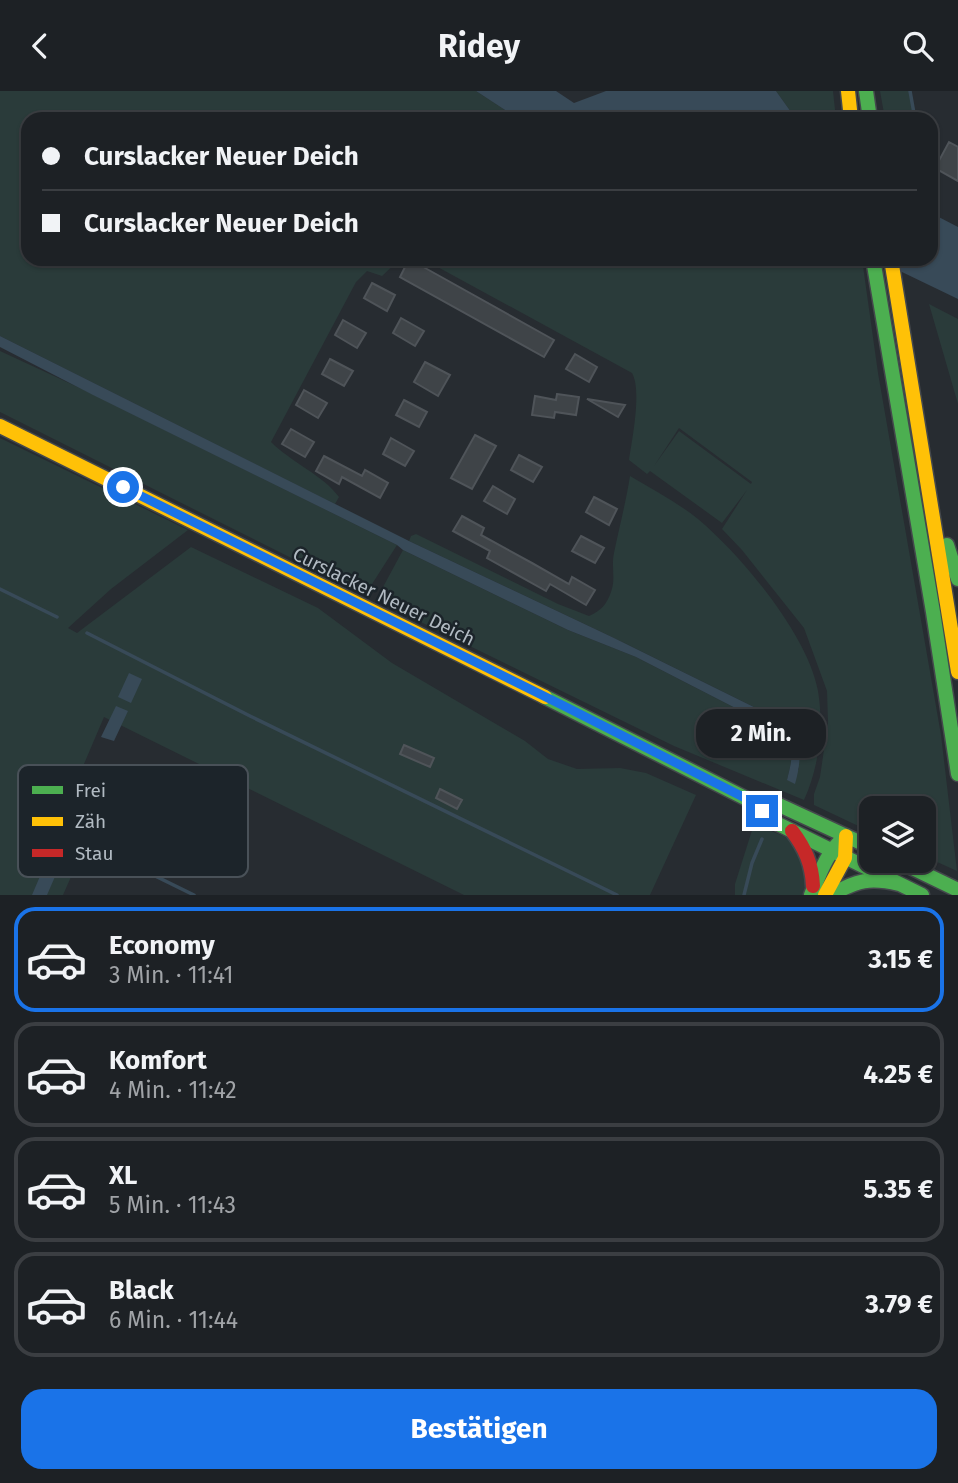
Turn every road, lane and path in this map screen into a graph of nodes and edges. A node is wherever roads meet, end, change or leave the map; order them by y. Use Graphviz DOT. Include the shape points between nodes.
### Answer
graph roads {
  1 [pos="848,91"];
  2 [pos="866,91"];
  3 [pos="850,112"];
  4 [pos="869,112"];
  5 [pos="874,266"];
  6 [pos="892,266"];
  7 [pos="0,426"];
  8 [pos="931,498"];
  9 [pos="958,579"];
  10 [pos="958,672"];
  11 [pos="958,774"];
  12 [pos="751,801"];
  13 [pos="792,831"];
  14 [pos="846,836"];
  15 [pos="859,842"];
  16 [pos="831,851"];
  17 [pos="845,858"];
  18 [pos="923,873"];
  19 [pos="899,884"];
  20 [pos="958,890"];
  21 [pos="816,893"];
  22 [pos="832,895"];
  23 [pos="922,895"];
  1 -- 3 [label="main road"];
  2 -- 4 [label="main road"];
  5 -- 11 [label="main road"];
  6 -- 8 [label="main road"];
  7 -- 12 [label="main road, Curslacker Neuer Deich"];
  8 -- 9 [label="main road"];
  8 -- 10 [label="main road"];
  12 -- 13 [label="main road, Curslacker Neuer Deich" via="772,821"];
  12 -- 14 [label="main road, Curslacker Neuer Deich" via="779,805"];
  13 -- 16 [label="main road, Curslacker Neuer Deich"];
  13 -- 21 [label="main road" via="808,856"];
  14 -- 15 [label="main road, Curslacker Neuer Deich"];
  14 -- 16 [label="main road"];
  14 -- 17 [label="main road"];
  16 -- 17 [label="main road, Curslacker Neuer Deich"];
  16 -- 21 [label="main road"];
  17 -- 19 [label="main road, Curslacker Neuer Deich"];
  17 -- 21 [label="main road"];
  18 -- 20 [label="main road"];
  19 -- 22 [label="main road" via="865,880"];
  19 -- 23 [label="main road, Curslacker Neuer Deich"];
}
